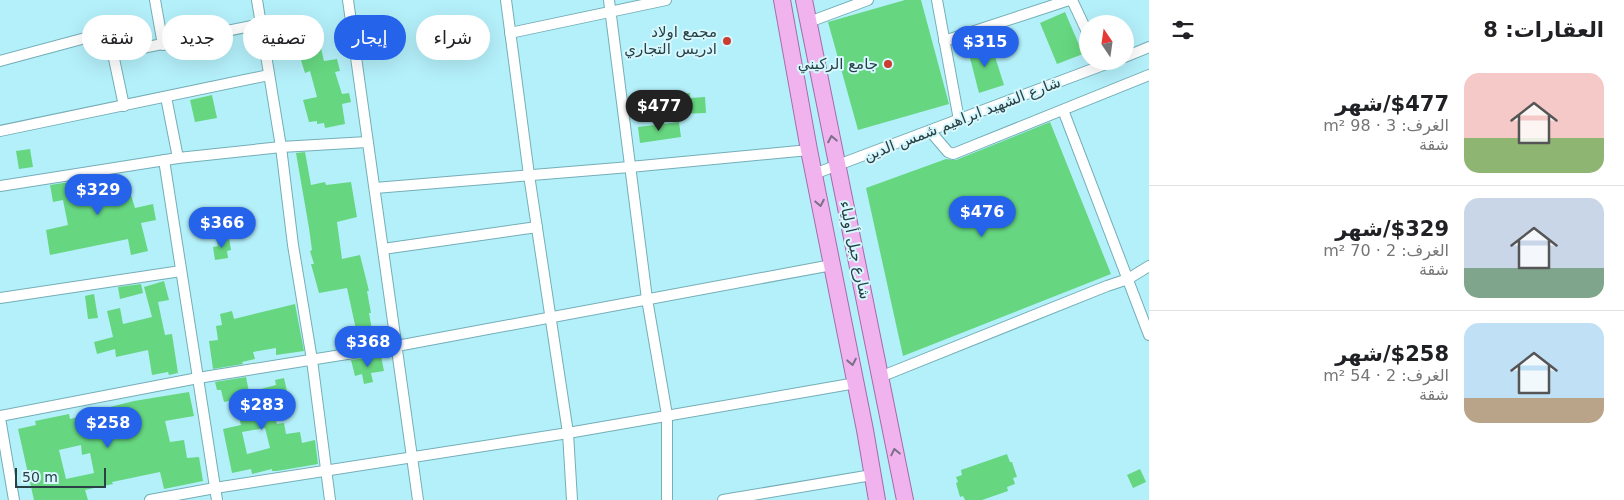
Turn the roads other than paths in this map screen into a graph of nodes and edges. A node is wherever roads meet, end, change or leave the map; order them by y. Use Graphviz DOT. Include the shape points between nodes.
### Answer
graph roads {
  1 [pos="155,0"];
  2 [pos="257,0"];
  3 [pos="348,0"];
  4 [pos="506,0"];
  5 [pos="609,0"];
  6 [pos="666,0"];
  7 [pos="782,0"];
  8 [pos="804,0"];
  9 [pos="868,0"];
  10 [pos="937,0"];
  11 [pos="1071,0"];
  12 [pos="610,12"];
  13 [pos="260,15"];
  14 [pos="1079,16"];
  15 [pos="809,22"];
  16 [pos="510,33"];
  17 [pos="162,38"];
  18 [pos="82,39"];
  19 [pos="944,41"];
  20 [pos="1149,47"];
  21 [pos="1134,53"];
  22 [pos="114,60"];
  23 [pos="267,60"];
  24 [pos="0,61"];
  25 [pos="1087,70"];
  26 [pos="269,75"];
  27 [pos="1149,75"];
  28 [pos="166,97"];
  29 [pos="124,106"];
  30 [pos="1063,110"];
  31 [pos="959,120"];
  32 [pos="0,131"];
  33 [pos="930,131"];
  34 [pos="367,142"];
  35 [pos="281,147"];
  36 [pos="809,150"];
  37 [pos="178,158"];
  38 [pos="164,160"];
  39 [pos="838,166"];
  40 [pos="630,167"];
  41 [pos="814,174"];
  42 [pos="529,175"];
  43 [pos="0,186"];
  44 [pos="375,188"];
  45 [pos="537,227"];
  46 [pos="383,249"];
  47 [pos="832,265"];
  48 [pos="1149,266"];
  49 [pos="181,271"];
  50 [pos="1128,279"];
  51 [pos="0,298"];
  52 [pos="647,299"];
  53 [pos="550,318"];
  54 [pos="1149,335"];
  55 [pos="397,346"];
  56 [pos="312,360"];
  57 [pos="880,377"];
  58 [pos="198,378"];
  59 [pos="856,383"];
  60 [pos="667,415"];
  61 [pos="0,417"];
  62 [pos="568,433"];
  63 [pos="411,456"];
  64 [pos="326,472"];
  65 [pos="872,474"];
  66 [pos="215,488"];
  67 [pos="14,500"];
  68 [pos="150,500"];
  69 [pos="217,500"];
  70 [pos="330,500"];
  71 [pos="418,500"];
  72 [pos="572,500"];
  73 [pos="668,500"];
  74 [pos="723,500"];
  75 [pos="877,500"];
  76 [pos="905,500"];
  1 -- 17 [label="street"];
  2 -- 13 [label="street"];
  3 -- 34 [label="street"];
  4 -- 16 [label="street"];
  5 -- 12 [label="street"];
  6 -- 12 [label="street"];
  7 -- 36 [label="main road, شارع جبل أولياء"];
  8 -- 15 [label="main road, شارع جبل أولياء"];
  9 -- 15 [label="street"];
  10 -- 19 [label="street"];
  11 -- 14 [label="street"];
  11 -- 19 [label="street"];
  12 -- 16 [label="street"];
  12 -- 40 [label="street"];
  39 -- 15 [label="main road, شارع جبل أولياء, one-way"];
  16 -- 42 [label="street"];
  18 -- 24 [label="street"];
  19 -- 31 [label="street"];
  20 -- 21 [label="street"];
  22 -- 29 [label="street"];
  23 -- 26 [label="street"];
  25 -- 31 [label="street, شارع الشهيد ابراهيم شمس الدين"];
  26 -- 28 [label="street"];
  26 -- 35 [label="street"];
  27 -- 30 [label="street"];
  28 -- 29 [label="street"];
  28 -- 37 [label="street"];
  29 -- 32 [label="street"];
  30 -- 33 [label="street" via="954,154 948,152"];
  30 -- 50 [label="street"];
  31 -- 33 [label="street, شارع الشهيد ابراهيم شمس الدين"];
  33 -- 39 [label="street, شارع الشهيد ابراهيم شمس الدين"];
  34 -- 35 [label="street"];
  34 -- 44 [label="street"];
  35 -- 37 [label="street"];
  35 -- 56 [label="street"];
  36 -- 40 [label="street"];
  36 -- 41 [label="main road, شارع جبل أولياء"];
  37 -- 38 [label="street"];
  38 -- 43 [label="street"];
  38 -- 49 [label="street"];
  39 -- 41 [label="street, شارع الشهيد ابراهيم شمس الدين"];
  39 -- 57 [label="main road, شارع جبل أولياء"];
  40 -- 42 [label="street"];
  40 -- 52 [label="street"];
  41 -- 47 [label="main road, شارع جبل أولياء, one-way"];
  42 -- 44 [label="street"];
  42 -- 45 [label="street"];
  44 -- 46 [label="street"];
  45 -- 46 [label="street"];
  45 -- 53 [label="street"];
  46 -- 55 [label="street"];
  47 -- 52 [label="street"];
  47 -- 59 [label="main road, شارع جبل أولياء, one-way"];
  48 -- 50 [label="street"];
  49 -- 51 [label="street"];
  49 -- 58 [label="street"];
  50 -- 54 [label="street"];
  50 -- 57 [label="street"];
  52 -- 53 [label="street"];
  52 -- 60 [label="street"];
  53 -- 55 [label="street"];
  53 -- 62 [label="street"];
  55 -- 56 [label="street"];
  55 -- 63 [label="street"];
  56 -- 58 [label="street"];
  56 -- 64 [label="street"];
  76 -- 57 [label="main road, شارع جبل أولياء, one-way"];
  58 -- 61 [label="street"];
  58 -- 66 [label="street"];
  59 -- 60 [label="street"];
  59 -- 65 [label="main road, شارع جبل أولياء"];
  60 -- 62 [label="street"];
  60 -- 73 [label="street"];
  61 -- 67 [label="street"];
  62 -- 63 [label="street"];
  62 -- 72 [label="street"];
  63 -- 64 [label="street"];
  63 -- 71 [label="street"];
  64 -- 66 [label="street"];
  64 -- 70 [label="street"];
  65 -- 74 [label="street"];
  65 -- 75 [label="main road, شارع جبل أولياء"];
  66 -- 68 [label="street"];
  66 -- 69 [label="street"];
}
